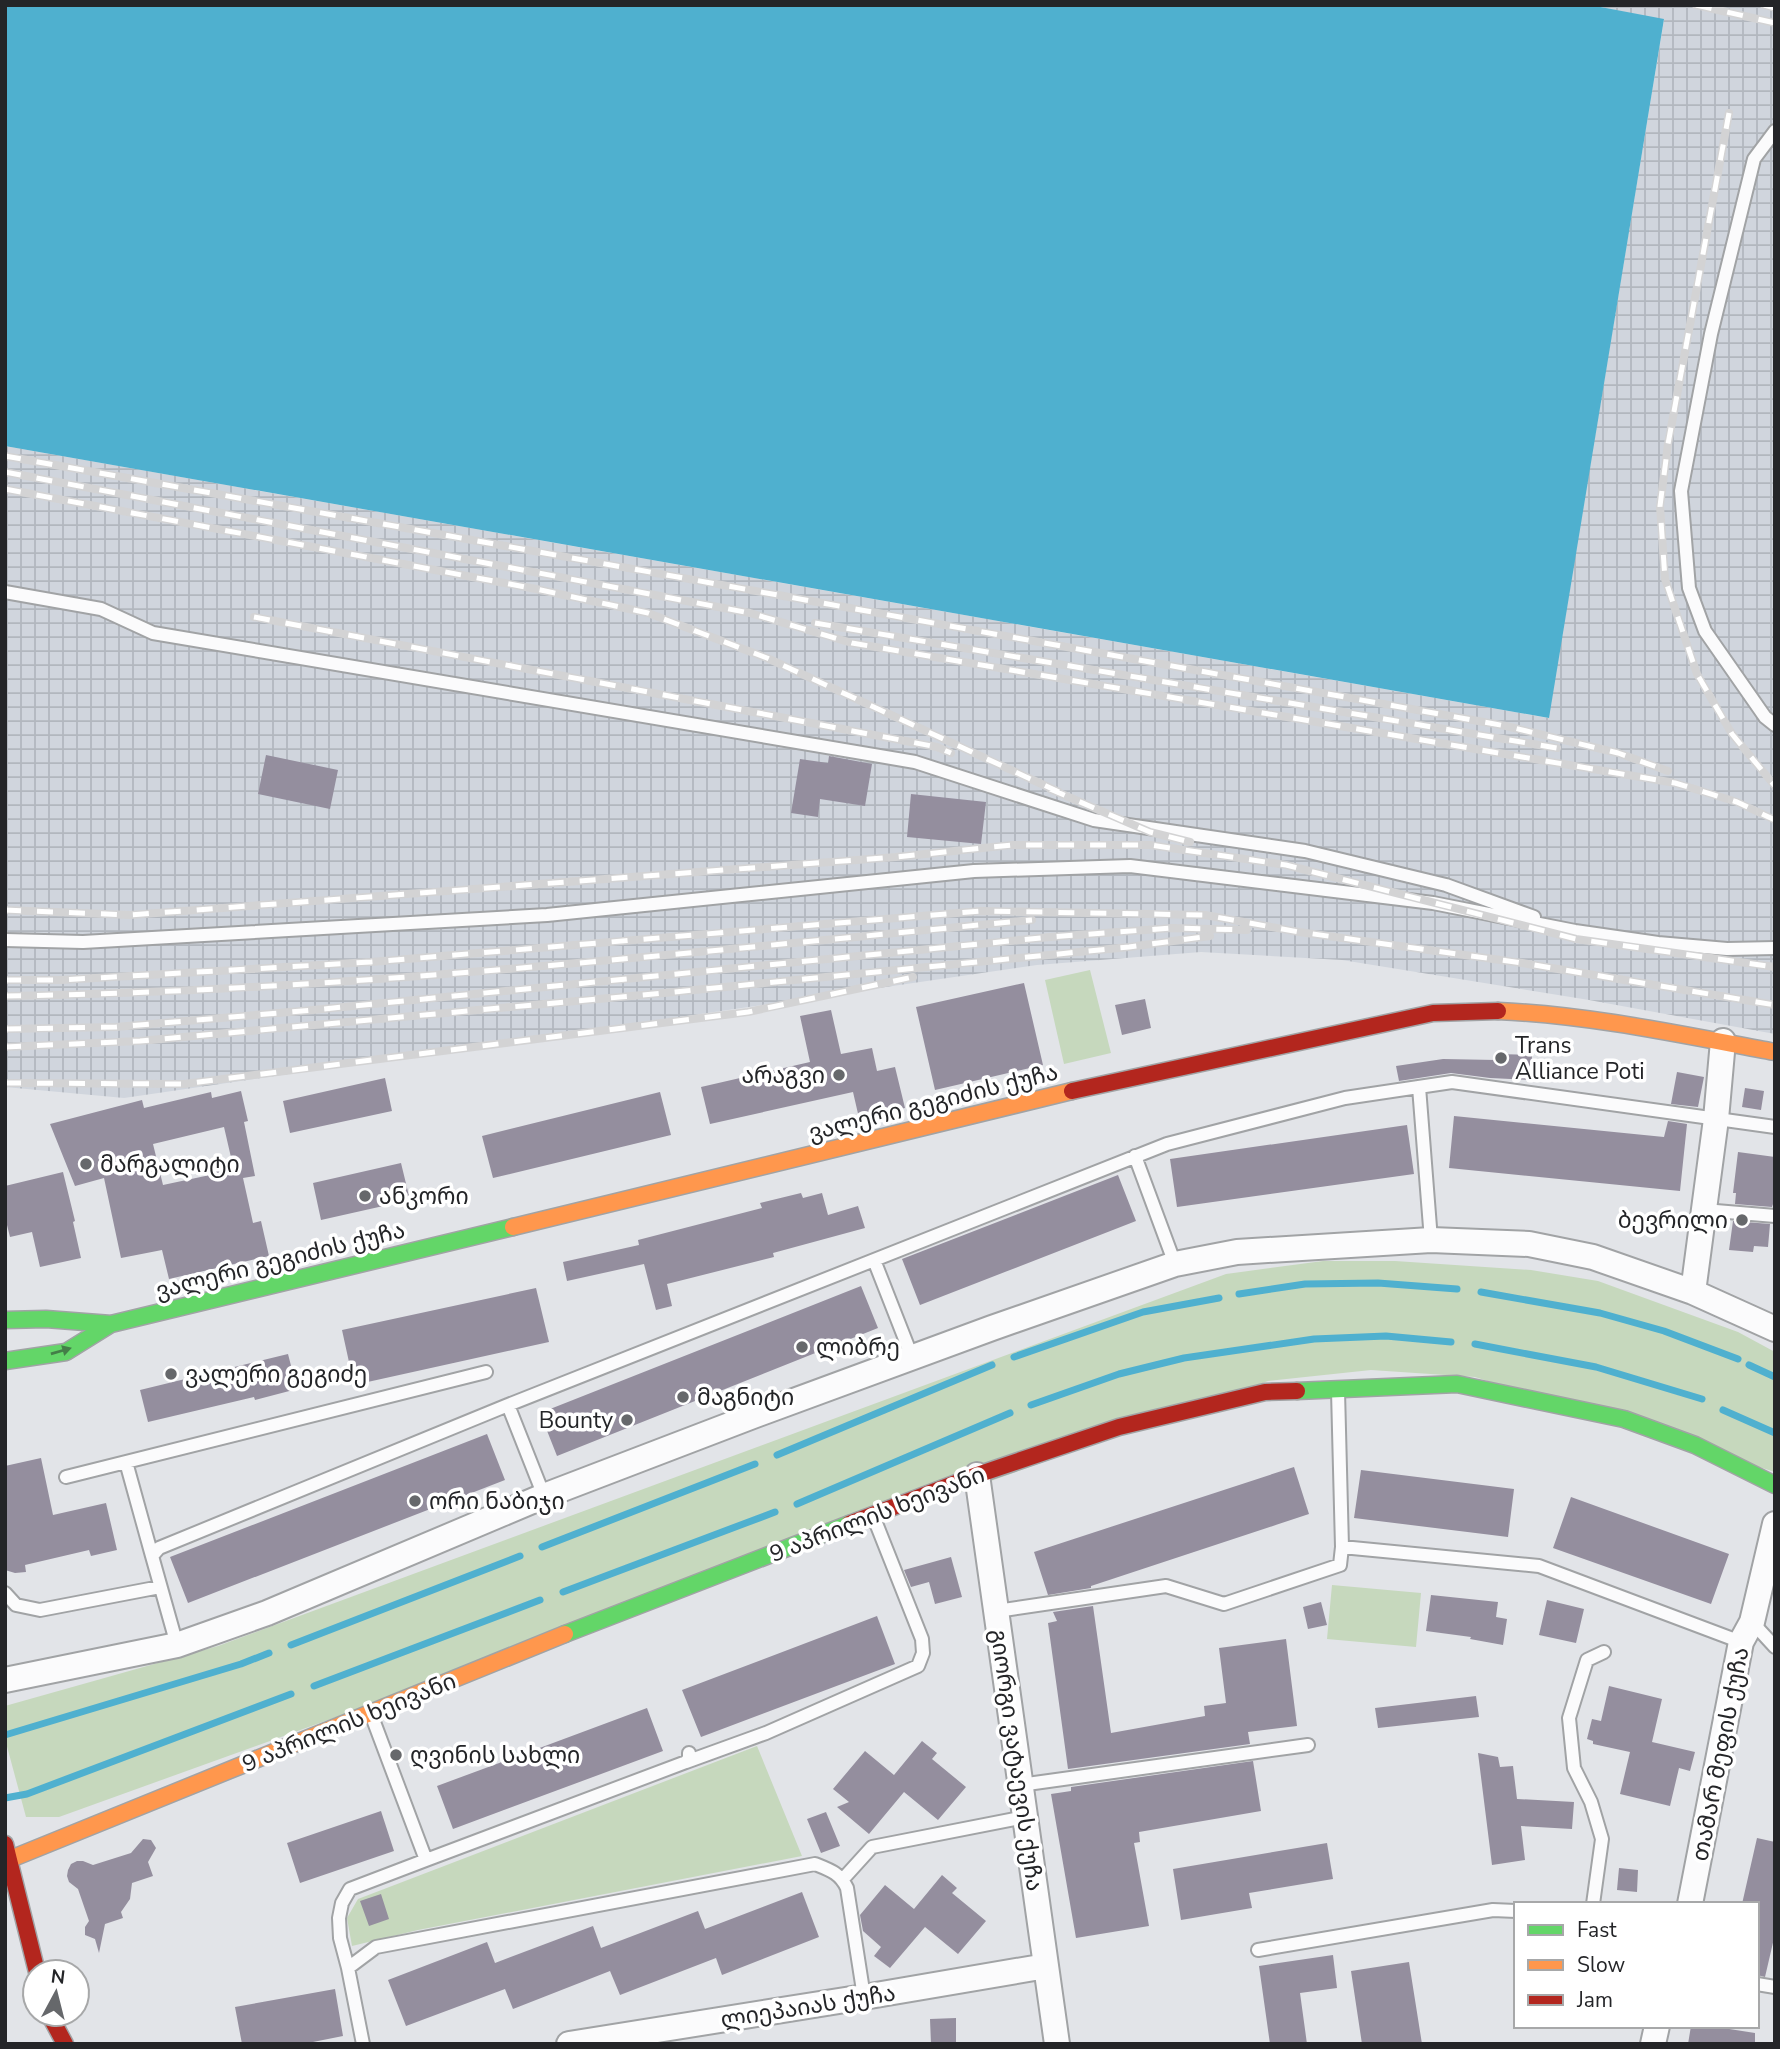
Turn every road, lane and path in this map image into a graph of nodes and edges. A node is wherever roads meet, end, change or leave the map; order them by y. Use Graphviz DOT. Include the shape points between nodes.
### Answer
graph roads {
  1 [pos="1775,131"];
  2 [pos="5,592"];
  3 [pos="1775,725"];
  4 [pos="1575,931"];
  5 [pos="5,940"];
  6 [pos="1775,948"];
  7 [pos="1723,1041"];
  8 [pos="1775,1052"];
  9 [pos="1419,1087"];
  10 [pos="1716,1119"];
  11 [pos="1775,1127"];
  12 [pos="1135,1156"];
  13 [pos="1704,1210"];
  14 [pos="1775,1216"];
  15 [pos="1431,1240"];
  16 [pos="874,1260"];
  17 [pos="1175,1264"];
  18 [pos="1693,1292"];
  19 [pos="5,1320"];
  20 [pos="111,1324"];
  21 [pos="1774,1327"];
  22 [pos="912,1357"];
  23 [pos="5,1361"];
  24 [pos="486,1372"];
  25 [pos="1338,1389"];
  26 [pos="509,1405"];
  27 [pos="125,1462"];
  28 [pos="977,1475"];
  29 [pos="66,1477"];
  30 [pos="1775,1485"];
  31 [pos="544,1496"];
  32 [pos="872,1515"];
  33 [pos="1775,1524"];
  34 [pos="1342,1547"];
  35 [pos="152,1556"];
  36 [pos="160,1587"];
  37 [pos="5,1593"];
  38 [pos="996,1611"];
  39 [pos="1746,1632"];
  40 [pos="177,1645"];
  41 [pos="1775,1647"];
  42 [pos="1604,1652"];
  43 [pos="5,1680"];
  44 [pos="371,1713"];
  45 [pos="1308,1745"];
  46 [pos="1020,1785"];
  47 [pos="1025,1817"];
  48 [pos="7,1852"];
  49 [pos="426,1860"];
  50 [pos="843,1879"];
  51 [pos="1593,1902"];
  52 [pos="1690,1902"];
  53 [pos="1514,1911"];
  54 [pos="1258,1950"];
  55 [pos="34,1958"];
  56 [pos="1046,1966"];
  57 [pos="348,1968"];
  58 [pos="864,1997"];
  59 [pos="56,2028"];
  60 [pos="65,2044"];
  61 [pos="363,2044"];
  62 [pos="569,2044"];
  63 [pos="1057,2044"];
  1 -- 3 [label="lane" via="1754,159 1711,334 1681,491 1689,588 1705,631"];
  2 -- 4 [label="lane" via="101,609 153,633 915,762 1094,820 1305,851 1446,885"];
  4 -- 5 [label="lane" via="1433,903 1130,866 974,871 547,915 83,942"];
  4 -- 6 [label="lane" via="1727,949"];
  7 -- 8 [label="street, ვალერი გეგიძის ქუჩა"];
  7 -- 10 [label="street"];
  7 -- 20 [label="street, ვალერი გეგიძის ქუჩა" via="1544,1013 1433,1013 1115,1081"];
  9 -- 10 [label="lane" via="1452,1082"];
  9 -- 12 [label="lane" via="1345,1098"];
  9 -- 15 [label="lane"];
  10 -- 11 [label="lane"];
  10 -- 13 [label="street"];
  12 -- 16 [label="lane"];
  12 -- 17 [label="lane"];
  13 -- 14 [label="lane"];
  13 -- 18 [label="street"];
  15 -- 17 [label="street" via="1237,1252"];
  15 -- 18 [label="street" via="1529,1244 1593,1257"];
  16 -- 22 [label="lane"];
  16 -- 26 [label="lane"];
  17 -- 22 [label="street"];
  18 -- 21 [label="street"];
  19 -- 20 [label="street, ვალერი გეგიძის ქუჩა"];
  23 -- 20 [label="street, ვალერი გეგიძის ქუჩა, one-way" via="66,1352"];
  22 -- 31 [label="street"];
  24 -- 27 [label="lane"];
  25 -- 28 [label="street, 9 აპრილის ხეივანი" via="1265,1392 1119,1427"];
  25 -- 30 [label="street, 9 აპრილის ხეივანი" via="1457,1384 1624,1419 1695,1445"];
  25 -- 34 [label="lane"];
  26 -- 31 [label="lane"];
  26 -- 35 [label="lane" via="159,1548"];
  27 -- 29 [label="lane"];
  27 -- 35 [label="lane"];
  28 -- 32 [label="street, 9 აპრილის ხეივანი"];
  28 -- 38 [label="street, გიორგი ვატაევის ქუჩა"];
  31 -- 40 [label="street" via="267,1613"];
  32 -- 44 [label="street, 9 აპრილის ხეივანი"];
  32 -- 49 [label="lane" via="922,1639 918,1666 766,1733 687,1757"];
  33 -- 39 [label="street, თამარ მეფის ქუჩა"];
  34 -- 38 [label="lane" via="1340,1564 1224,1604 1166,1586"];
  34 -- 39 [label="lane" via="1539,1566"];
  35 -- 36 [label="lane"];
  36 -- 37 [label="lane" via="40,1610 16,1605"];
  36 -- 40 [label="lane"];
  38 -- 46 [label="street, გიორგი ვატაევის ქუჩა"];
  39 -- 41 [label="lane"];
  39 -- 52 [label="street, თამარ მეფის ქუჩა"];
  40 -- 43 [label="street"];
  42 -- 51 [label="lane" via="1587,1660 1569,1717 1574,1768 1602,1839"];
  44 -- 48 [label="street, 9 აპრილის ხეივანი"];
  44 -- 49 [label="lane"];
  45 -- 46 [label="lane"];
  46 -- 47 [label="street, გიორგი ვატაევის ქუჩა"];
  47 -- 50 [label="lane" via="872,1847"];
  47 -- 56 [label="street, გიორგი ვატაევის ქუჩა"];
  48 -- 55 [label="street"];
  49 -- 57 [label="lane" via="350,1889 339,1919"];
  50 -- 57 [label="lane" via="816,1864 376,1947"];
  50 -- 58 [label="lane"];
  53 -- 54 [label="lane" via="1493,1910"];
  56 -- 58 [label="street, ლიეპაიას ქუჩა"];
  56 -- 63 [label="street, გიორგი ვატაევის ქუჩა"];
  57 -- 61 [label="lane"];
  58 -- 62 [label="street, ლიეპაიას ქუჩა"];
  59 -- 60 [label="street"];
}
